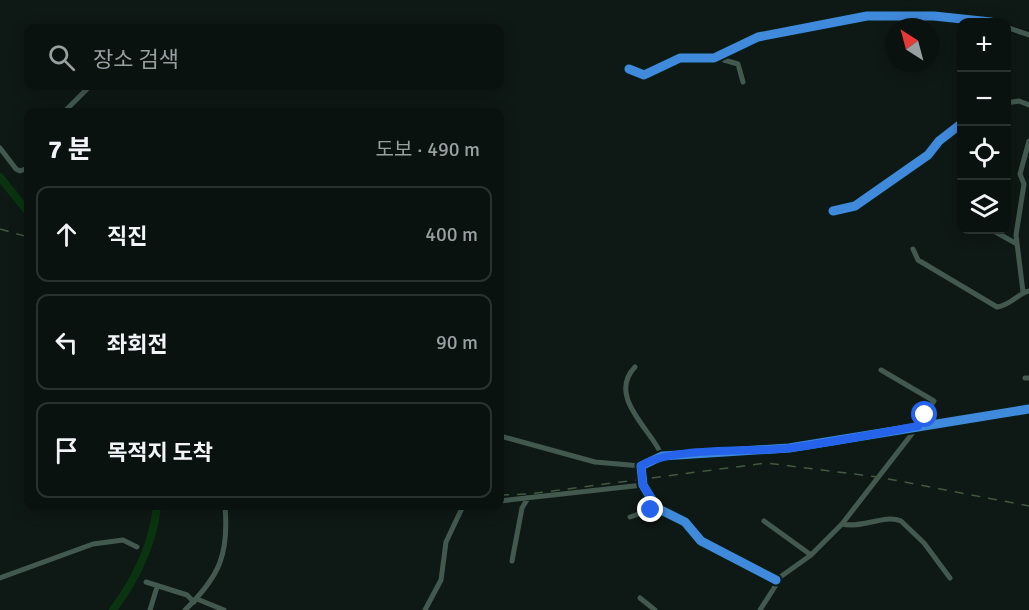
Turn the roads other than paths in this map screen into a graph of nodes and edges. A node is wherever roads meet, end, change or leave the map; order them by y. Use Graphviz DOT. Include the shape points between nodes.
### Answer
graph roads {
  1 [pos="957,18"];
  2 [pos="1011,29"];
  3 [pos="1029,35"];
  4 [pos="722,54"];
  5 [pos="629,69"];
  6 [pos="743,82"];
  7 [pos="86,90"];
  8 [pos="1011,102"];
  9 [pos="1029,105"];
  10 [pos="67,108"];
  11 [pos="958,126"];
  12 [pos="1029,141"];
  13 [pos="0,148"];
  14 [pos="24,170"];
  15 [pos="833,211"];
  16 [pos="999,234"];
  17 [pos="1017,244"];
  18 [pos="913,249"];
  19 [pos="1026,292"];
  20 [pos="635,368"];
  21 [pos="881,370"];
  22 [pos="1029,409"];
  23 [pos="918,426"];
  24 [pos="504,437"];
  25 [pos="662,456"];
  26 [pos="641,466"];
  27 [pos="643,485"];
  28 [pos="528,498"];
  29 [pos="504,501"];
  30 [pos="657,507"];
  31 [pos="225,510"];
  32 [pos="461,510"];
  33 [pos="630,517"];
  34 [pos="764,521"];
  35 [pos="842,524"];
  36 [pos="137,547"];
  37 [pos="811,555"];
  38 [pos="512,561"];
  39 [pos="0,578"];
  40 [pos="950,578"];
  41 [pos="776,580"];
  42 [pos="146,582"];
  43 [pos="157,587"];
  44 [pos="640,598"];
  45 [pos="195,601"];
  46 [pos="150,610"];
  47 [pos="185,610"];
  48 [pos="224,610"];
  49 [pos="425,610"];
  50 [pos="655,610"];
  51 [pos="760,610"];
  1 -- 4 [label="street" via="867,16 758,37"];
  2 -- 3 [label="street"];
  4 -- 5 [label="street" via="714,58 680,58 644,75"];
  4 -- 6 [label="street" via="724,60 738,64"];
  7 -- 10 [label="street"];
  8 -- 9 [label="street"];
  11 -- 15 [label="street" via="928,155 855,206"];
  12 -- 17 [label="street" via="1020,174 1024,184"];
  13 -- 14 [label="street" via="16,169"];
  16 -- 17 [label="street"];
  17 -- 19 [label="street"];
  18 -- 19 [label="street" via="918,260 998,307"];
  20 -- 25 [label="street" via="629,373 627,388 630,408"];
  21 -- 23 [label="street" via="934,401"];
  22 -- 23 [label="street"];
  23 -- 25 [label="street" via="789,448"];
  23 -- 35 [label="street"];
  24 -- 26 [label="street" via="596,462"];
  25 -- 26 [label="street"];
  26 -- 27 [label="street"];
  27 -- 28 [label="street"];
  27 -- 30 [label="street"];
  28 -- 29 [label="street"];
  28 -- 38 [label="street" via="522,508"];
  30 -- 33 [label="street"];
  30 -- 41 [label="street" via="685,522 701,541"];
  31 -- 45 [label="street" via="223,561"];
  32 -- 49 [label="street" via="446,542 441,580"];
  34 -- 37 [label="street"];
  35 -- 37 [label="street"];
  35 -- 40 [label="street" via="854,527 885,520 901,521 924,543"];
  36 -- 39 [label="street" via="123,540 93,544"];
  37 -- 41 [label="street"];
  41 -- 51 [label="street"];
  42 -- 43 [label="street"];
  43 -- 45 [label="street" via="188,595"];
  43 -- 46 [label="street"];
  44 -- 50 [label="street"];
  45 -- 47 [label="street"];
  45 -- 48 [label="street"];
}
